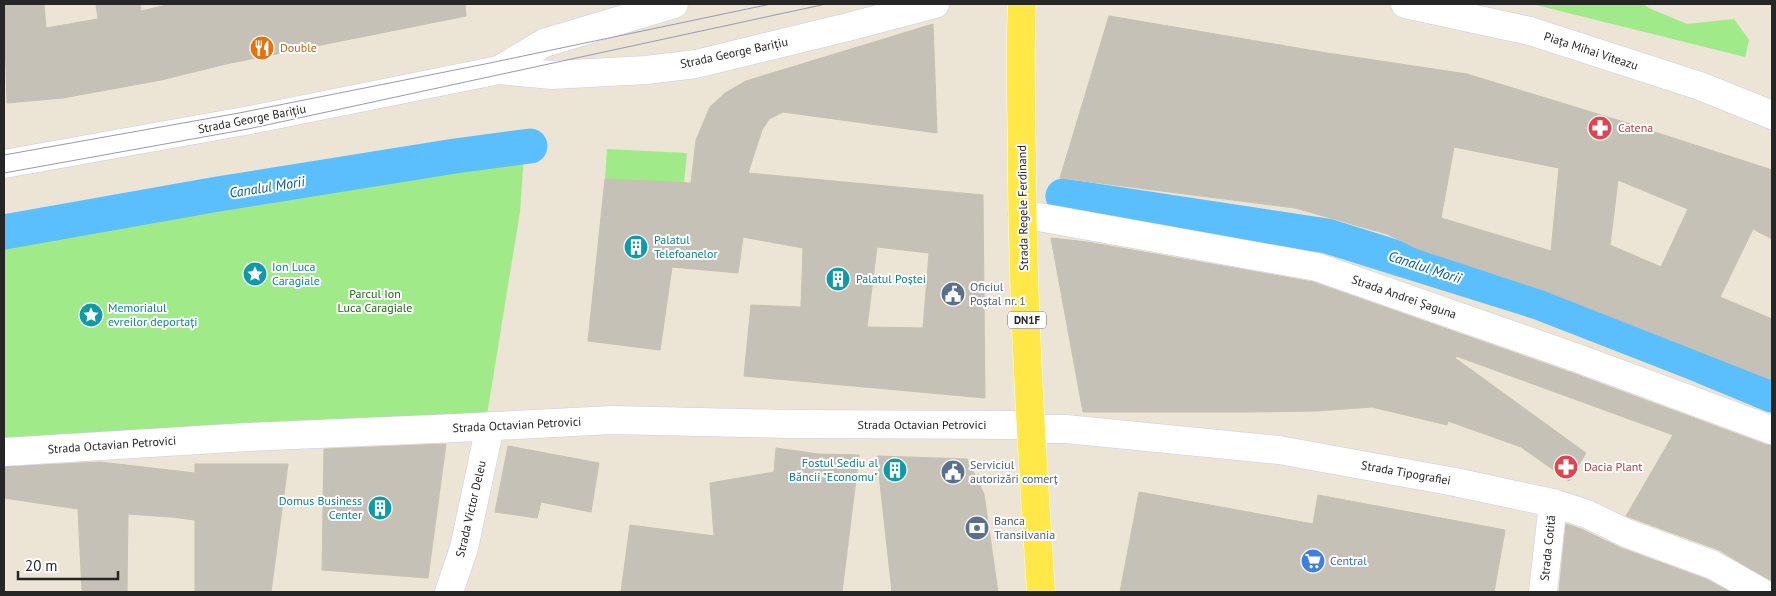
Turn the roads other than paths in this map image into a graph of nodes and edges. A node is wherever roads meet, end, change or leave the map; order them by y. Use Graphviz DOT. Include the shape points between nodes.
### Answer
graph roads {
  1 [pos="674,4"];
  2 [pos="935,4"];
  3 [pos="1022,4"];
  4 [pos="1405,4"];
  5 [pos="499,70"];
  6 [pos="1772,115"];
  7 [pos="4,164"];
  8 [pos="1022,214"];
  9 [pos="490,426"];
  10 [pos="1031,427"];
  11 [pos="1772,430"];
  12 [pos="4,452"];
  13 [pos="1553,503"];
  14 [pos="449,592"];
  15 [pos="1041,592"];
  16 [pos="1543,592"];
  17 [pos="1761,592"];
  1 -- 5 [label="street, Strada George Barițiu" via="544,43"];
  2 -- 5 [label="street, Strada George Barițiu" via="696,64 552,75"];
  3 -- 8 [label="main road, Strada Regele Ferdinand / DN1F"];
  4 -- 6 [label="street, Piața Mihai Viteazu" via="1530,31 1700,86"];
  5 -- 7 [label="street, Strada George Barițiu" via="250,120"];
  8 -- 10 [label="main road, Strada Regele Ferdinand / DN1F"];
  8 -- 11 [label="street, Strada Andrei Șaguna" via="1317,266"];
  9 -- 10 [label="street, Strada Octavian Petrovici" via="612,420"];
  9 -- 12 [label="street, Strada Octavian Petrovici" via="248,436"];
  9 -- 14 [label="street, Strada Victor Deleu" via="464,548"];
  10 -- 13 [label="street, Strada Tipografiei" via="1278,450"];
  10 -- 15 [label="main road, Strada Regele Ferdinand / DN1F"];
  13 -- 16 [label="street, Strada Cotită"];
  13 -- 17 [label="street, Strada Tipografiei" via="1713,565"];
}
